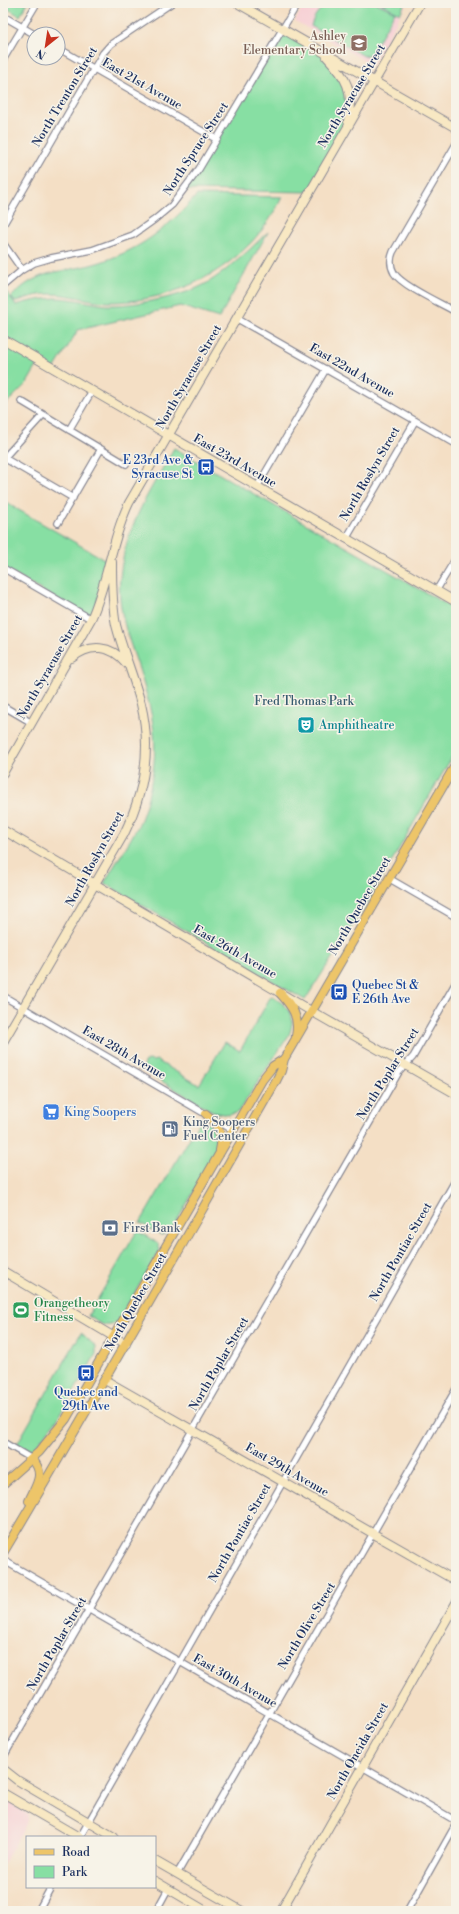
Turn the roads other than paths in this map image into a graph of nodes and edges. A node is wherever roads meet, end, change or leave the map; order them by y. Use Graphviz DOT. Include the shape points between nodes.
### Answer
graph roads {
  1 [pos="37,3"];
  2 [pos="172,3"];
  3 [pos="237,3"];
  4 [pos="298,3"];
  5 [pos="420,3"];
  6 [pos="3,16"];
  7 [pos="22,27"];
  8 [pos="26,29"];
  9 [pos="284,29"];
  10 [pos="321,50"];
  11 [pos="66,53"];
  12 [pos="3,60"];
  13 [pos="93,69"];
  14 [pos="375,81"];
  15 [pos="347,128"];
  16 [pos="456,128"];
  17 [pos="216,139"];
  18 [pos="456,144"];
  19 [pos="3,225"];
  20 [pos="3,243"];
  21 [pos="22,270"];
  22 [pos="3,286"];
  23 [pos="456,312"];
  24 [pos="236,318"];
  25 [pos="3,339"];
  26 [pos="326,369"];
  27 [pos="92,391"];
  28 [pos="21,401"];
  29 [pos="43,415"];
  30 [pos="415,421"];
  31 [pos="69,430"];
  32 [pos="168,436"];
  33 [pos="456,444"];
  34 [pos="101,449"];
  35 [pos="4,459"];
  36 [pos="126,464"];
  37 [pos="257,487"];
  38 [pos="73,498"];
  39 [pos="58,524"];
  40 [pos="346,539"];
  41 [pos="111,552"];
  42 [pos="456,558"];
  43 [pos="3,568"];
  44 [pos="436,591"];
  45 [pos="456,602"];
  46 [pos="91,619"];
  47 [pos="69,660"];
  48 [pos="129,667"];
  49 [pos="3,706"];
  50 [pos="32,723"];
  51 [pos="456,764"];
  52 [pos="3,773"];
  53 [pos="3,830"];
  54 [pos="390,879"];
  55 [pos="95,884"];
  56 [pos="456,917"];
  57 [pos="456,982"];
  58 [pos="280,993"];
  59 [pos="3,996"];
  60 [pos="23,1008"];
  61 [pos="311,1011"];
  62 [pos="296,1038"];
  63 [pos="3,1042"];
  64 [pos="284,1059"];
  65 [pos="406,1065"];
  66 [pos="456,1094"];
  67 [pos="206,1114"];
  68 [pos="233,1130"];
  69 [pos="235,1153"];
  70 [pos="216,1161"];
  71 [pos="456,1179"];
  72 [pos="3,1271"];
  73 [pos="114,1336"];
  74 [pos="126,1344"];
  75 [pos="105,1380"];
  76 [pos="456,1389"];
  77 [pos="194,1430"];
  78 [pos="3,1442"];
  79 [pos="32,1459"];
  80 [pos="282,1481"];
  81 [pos="3,1484"];
  82 [pos="20,1524"];
  83 [pos="374,1534"];
  84 [pos="3,1553"];
  85 [pos="3,1560"];
  86 [pos="456,1581"];
  87 [pos="456,1603"];
  88 [pos="90,1610"];
  89 [pos="179,1662"];
  90 [pos="268,1713"];
  91 [pos="3,1758"];
  92 [pos="363,1767"];
  93 [pos="3,1769"];
  94 [pos="3,1794"];
  95 [pos="89,1822"];
  96 [pos="456,1822"];
  97 [pos="78,1836"];
  98 [pos="81,1836"];
  99 [pos="112,1836"];
  100 [pos="156,1862"];
  101 [pos="177,1874"];
  102 [pos="156,1882"];
  103 [pos="51,1888"];
  104 [pos="168,1889"];
  105 [pos="38,1911"];
  106 [pos="156,1911"];
  107 [pos="206,1911"];
  108 [pos="242,1911"];
  109 [pos="281,1911"];
  110 [pos="407,1911"];
  1 -- 7 [label="street"];
  2 -- 13 [label="street, North Trenton Street" via="111,44"];
  3 -- 9 [label="street"];
  4 -- 9 [label="street, North Spruce Street"];
  5 -- 14 [label="street, North Syracuse Street"];
  6 -- 7 [label="street"];
  7 -- 8 [label="street"];
  7 -- 12 [label="street"];
  9 -- 10 [label="street"];
  9 -- 17 [label="street, North Spruce Street"];
  10 -- 14 [label="street"];
  10 -- 15 [label="street" via="340,71 349,89"];
  11 -- 13 [label="street, East 21st Avenue"];
  13 -- 17 [label="street, East 21st Avenue"];
  13 -- 19 [label="street, North Trenton Street"];
  14 -- 15 [label="street, North Syracuse Street"];
  14 -- 16 [label="street"];
  15 -- 24 [label="street, North Syracuse Street"];
  17 -- 21 [label="street, North Spruce Street" via="185,190 172,205 133,235 92,250 34,263"];
  18 -- 23 [label="street" via="393,252 391,262 398,278"];
  20 -- 21 [label="street"];
  21 -- 22 [label="street, North Spruce Street"];
  24 -- 26 [label="street, East 22nd Avenue"];
  24 -- 32 [label="street, North Syracuse Street"];
  25 -- 27 [label="street, East 23rd Avenue"];
  26 -- 30 [label="street, East 22nd Avenue"];
  26 -- 37 [label="street"];
  27 -- 31 [label="street"];
  27 -- 32 [label="street, East 23rd Avenue"];
  28 -- 29 [label="street"];
  29 -- 31 [label="street"];
  29 -- 35 [label="street"];
  30 -- 33 [label="street, East 22nd Avenue"];
  30 -- 40 [label="street, North Roslyn Street"];
  31 -- 34 [label="street"];
  32 -- 37 [label="street, East 23rd Avenue"];
  32 -- 41 [label="street, North Syracuse Street" via="129,503 118,527"];
  34 -- 36 [label="street"];
  34 -- 38 [label="street"];
  35 -- 38 [label="street"];
  37 -- 40 [label="street, East 23rd Avenue"];
  38 -- 39 [label="street"];
  40 -- 44 [label="street, East 23rd Avenue"];
  41 -- 46 [label="street, North Syracuse Street" via="101,593"];
  41 -- 48 [label="street, North Roslyn Street" via="114,613"];
  42 -- 44 [label="street"];
  43 -- 46 [label="street"];
  44 -- 45 [label="street, East 23rd Avenue"];
  46 -- 47 [label="street, North Syracuse Street"];
  47 -- 48 [label="street" via="84,650 100,647 116,654"];
  47 -- 50 [label="street, North Syracuse Street"];
  48 -- 55 [label="street, North Roslyn Street" via="144,721 144,773 131,819"];
  49 -- 50 [label="street"];
  50 -- 52 [label="street, North Syracuse Street"];
  51 -- 54 [label="main road, North Quebec Street"];
  53 -- 55 [label="street, East 26th Avenue"];
  54 -- 56 [label="street"];
  54 -- 61 [label="main road, North Quebec Street"];
  55 -- 58 [label="street, East 26th Avenue"];
  55 -- 60 [label="street, North Roslyn Street"];
  57 -- 65 [label="street, North Poplar Street"];
  58 -- 61 [label="street, East 26th Avenue"];
  58 -- 62 [label="main road" via="294,1012"];
  59 -- 60 [label="street, East 28th Avenue"];
  60 -- 63 [label="street, North Roslyn Street"];
  60 -- 67 [label="street, East 28th Avenue"];
  61 -- 62 [label="main road, North Quebec Street"];
  61 -- 65 [label="street, East 26th Avenue"];
  62 -- 64 [label="main road, North Quebec Street"];
  64 -- 68 [label="main road, North Quebec Street" via="273,1066 266,1075"];
  64 -- 69 [label="main road, North Quebec Street" via="281,1071"];
  65 -- 66 [label="street, East 26th Avenue"];
  65 -- 77 [label="street, North Poplar Street" via="399,1072"];
  67 -- 68 [label="street, East 28th Avenue"];
  67 -- 70 [label="main road" via="215,1123 221,1138 222,1145"];
  68 -- 69 [label="main road" via="237,1138"];
  68 -- 70 [label="main road, North Quebec Street"];
  69 -- 74 [label="main road, North Quebec Street"];
  70 -- 73 [label="main road, North Quebec Street"];
  71 -- 80 [label="street, North Pontiac Street"];
  72 -- 73 [label="street"];
  73 -- 74 [label="street"];
  73 -- 79 [label="main road, North Quebec Street" via="66,1419"];
  74 -- 75 [label="main road, North Quebec Street"];
  75 -- 77 [label="street, East 29th Avenue"];
  75 -- 82 [label="main road, North Quebec Street"];
  76 -- 83 [label="street, North Olive Street"];
  77 -- 80 [label="street, East 29th Avenue"];
  77 -- 88 [label="street, North Poplar Street"];
  78 -- 79 [label="street"];
  79 -- 81 [label="main road, North Quebec Street"];
  79 -- 82 [label="main road" via="40,1475"];
  80 -- 83 [label="street, East 29th Avenue"];
  80 -- 89 [label="street, North Pontiac Street"];
  82 -- 84 [label="main road, North Quebec Street"];
  83 -- 86 [label="street, East 29th Avenue"];
  83 -- 90 [label="street, North Olive Street"];
  85 -- 88 [label="street, East 30th Avenue"];
  87 -- 92 [label="street, North Oneida Street"];
  88 -- 89 [label="street, East 30th Avenue"];
  88 -- 91 [label="street, North Poplar Street"];
  89 -- 90 [label="street, East 30th Avenue"];
  89 -- 95 [label="street, North Pontiac Street"];
  90 -- 92 [label="street, East 30th Avenue"];
  90 -- 101 [label="street, North Olive Street"];
  92 -- 96 [label="street, East 30th Avenue"];
  92 -- 109 [label="street, North Oneida Street"];
  93 -- 95 [label="street" via="16,1780"];
  94 -- 97 [label="street"];
  95 -- 98 [label="street, North Pontiac Street"];
  95 -- 99 [label="street"];
  96 -- 110 [label="street"];
  100 -- 101 [label="street"];
  101 -- 108 [label="street"];
  102 -- 104 [label="street"];
  103 -- 105 [label="street"];
  104 -- 106 [label="street"];
  104 -- 107 [label="street"];
}
